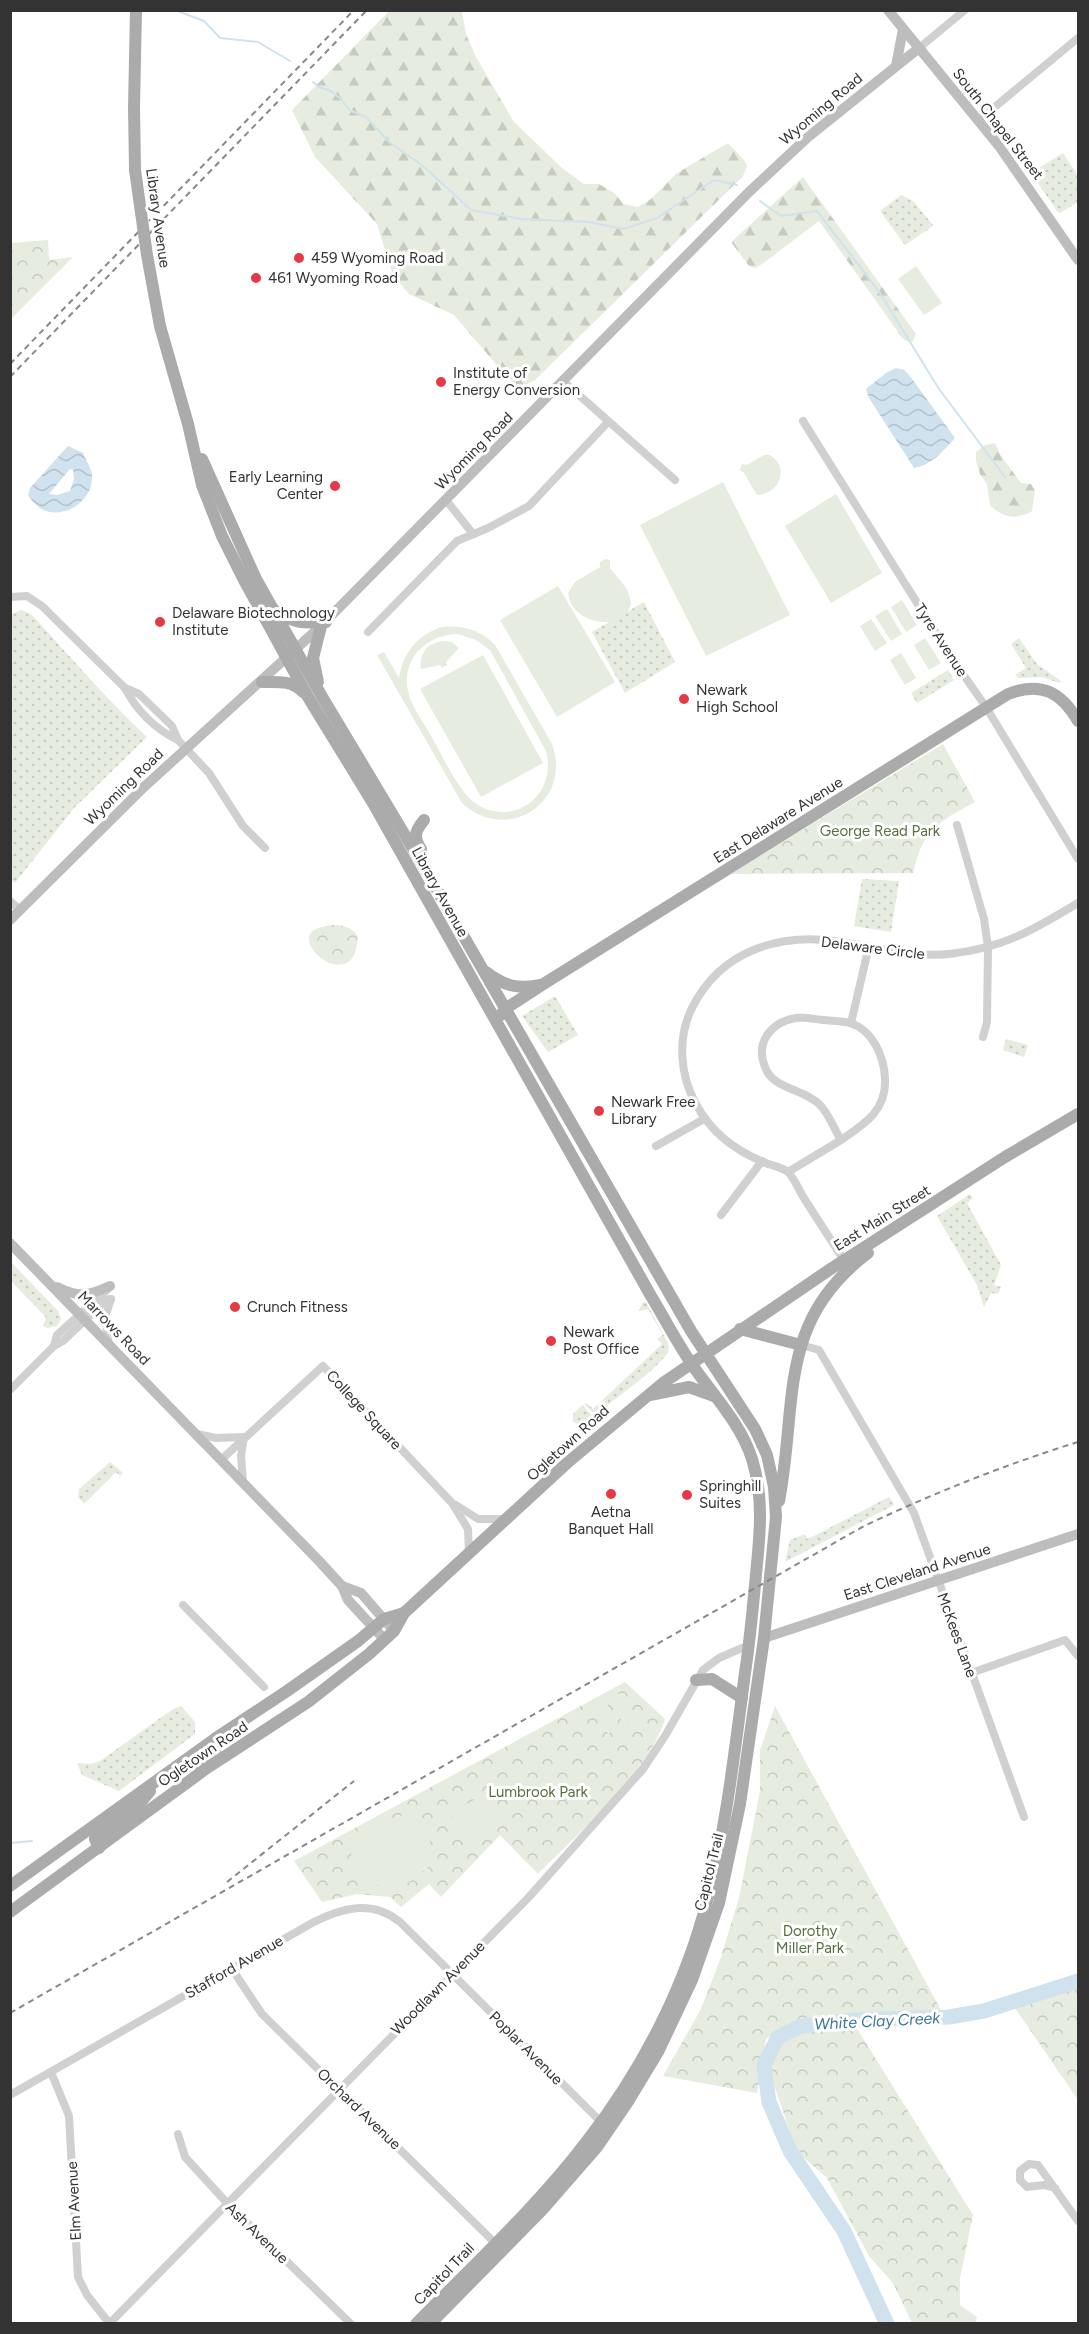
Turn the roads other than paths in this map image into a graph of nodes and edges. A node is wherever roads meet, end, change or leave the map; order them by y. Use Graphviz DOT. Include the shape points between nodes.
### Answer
graph roads {
  1 [pos="136,10"];
  2 [pos="888,10"];
  3 [pos="965,10"];
  4 [pos="903,29"];
  5 [pos="1078,38"];
  6 [pos="919,48"];
  7 [pos="896,66"];
  8 [pos="979,120"];
  9 [pos="1078,260"];
  10 [pos="563,381"];
  11 [pos="803,421"];
  12 [pos="608,422"];
  13 [pos="188,424"];
  14 [pos="675,480"];
  15 [pos="446,500"];
  16 [pos="473,534"];
  17 [pos="10,597"];
  18 [pos="272,608"];
  19 [pos="323,624"];
  20 [pos="368,632"];
  21 [pos="291,654"];
  22 [pos="262,682"];
  23 [pos="315,696"];
  24 [pos="986,707"];
  25 [pos="1078,721"];
  26 [pos="182,745"];
  27 [pos="386,804"];
  28 [pos="957,825"];
  29 [pos="265,848"];
  30 [pos="1078,859"];
  31 [pos="10,901"];
  32 [pos="1078,903"];
  33 [pos="20,910"];
  34 [pos="451,915"];
  35 [pos="10,920"];
  36 [pos="869,946"];
  37 [pos="988,947"];
  38 [pos="482,969"];
  39 [pos="545,983"];
  40 [pos="505,1009"];
  41 [pos="496,1021"];
  42 [pos="850,1023"];
  43 [pos="983,1037"];
  44 [pos="1078,1114"];
  45 [pos="704,1119"];
  46 [pos="841,1140"];
  47 [pos="656,1146"];
  48 [pos="762,1161"];
  49 [pos="788,1172"];
  50 [pos="721,1215"];
  51 [pos="895,1228"];
  52 [pos="10,1243"];
  53 [pos="844,1260"];
  54 [pos="49,1283"];
  55 [pos="110,1286"];
  56 [pos="83,1317"];
  57 [pos="740,1329"];
  58 [pos="110,1345"];
  59 [pos="801,1345"];
  60 [pos="705,1353"];
  61 [pos="691,1363"];
  62 [pos="10,1390"];
  63 [pos="644,1397"];
  64 [pos="715,1397"];
  65 [pos="197,1434"];
  66 [pos="244,1437"];
  67 [pos="222,1459"];
  68 [pos="243,1482"];
  69 [pos="452,1503"];
  70 [pos="776,1517"];
  71 [pos="507,1519"];
  72 [pos="1078,1534"];
  73 [pos="469,1554"];
  74 [pos="938,1581"];
  75 [pos="183,1605"];
  76 [pos="404,1613"];
  77 [pos="379,1623"];
  78 [pos="389,1635"];
  79 [pos="764,1638"];
  80 [pos="749,1645"];
  81 [pos="1078,1656"];
  82 [pos="971,1673"];
  83 [pos="696,1680"];
  84 [pos="264,1687"];
  85 [pos="742,1698"];
  86 [pos="216,1738"];
  87 [pos="157,1780"];
  88 [pos="147,1811"];
  89 [pos="1024,1817"];
  90 [pos="99,1848"];
  91 [pos="10,1886"];
  92 [pos="10,1912"];
  93 [pos="232,1969"];
  94 [pos="452,1974"];
  95 [pos="51,2072"];
  96 [pos="338,2089"];
  97 [pos="10,2096"];
  98 [pos="602,2122"];
  99 [pos="178,2134"];
  100 [pos="1055,2188"];
  101 [pos="226,2203"];
  102 [pos="1078,2222"];
  103 [pos="495,2243"];
  104 [pos="109,2324"];
  105 [pos="351,2324"];
  106 [pos="416,2324"];
  107 [pos="430,2324"];
  1 -- 13 [label="main road, Library Avenue, bridge" via="135,170 160,326"];
  2 -- 4 [label="street, South Chapel Street"];
  3 -- 6 [label="street, Wyoming Road"];
  4 -- 6 [label="street, South Chapel Street"];
  4 -- 7 [label="street"];
  5 -- 8 [label="street"];
  6 -- 7 [label="street, Wyoming Road"];
  6 -- 8 [label="street, South Chapel Street"];
  7 -- 10 [label="street, Wyoming Road" via="808,137 749,192"];
  8 -- 9 [label="street, South Chapel Street"];
  10 -- 12 [label="street"];
  10 -- 15 [label="street, Wyoming Road"];
  11 -- 24 [label="street, Tyre Avenue"];
  12 -- 14 [label="street"];
  12 -- 16 [label="street" via="529,506"];
  13 -- 18 [label="main road, Library Avenue" via="238,542"];
  13 -- 21 [label="main road, Library Avenue" via="202,484 222,536"];
  15 -- 16 [label="street"];
  15 -- 19 [label="street, Wyoming Road"];
  16 -- 20 [label="street" via="458,541"];
  17 -- 26 [label="street" via="27,596 42,606 124,688 139,694 172,726"];
  18 -- 19 [label="main road" via="288,620"];
  18 -- 21 [label="main road, Library Avenue"];
  19 -- 21 [label="street, Wyoming Road"];
  19 -- 23 [label="main road" via="313,658"];
  21 -- 22 [label="street, Wyoming Road"];
  21 -- 23 [label="main road, Library Avenue"];
  22 -- 23 [label="main road" via="291,684"];
  22 -- 26 [label="street, Wyoming Road"];
  23 -- 27 [label="main road, Library Avenue"];
  23 -- 41 [label="main road, Library Avenue"];
  24 -- 25 [label="main road, East Delaware Avenue" via="1014,692 1041,689 1062,699"];
  24 -- 30 [label="street, Tyre Avenue"];
  24 -- 39 [label="main road, East Delaware Avenue"];
  26 -- 29 [label="street" via="209,773 243,826"];
  26 -- 33 [label="street, Wyoming Road"];
  27 -- 34 [label="main road, Library Avenue"];
  27 -- 34 [label="main road" via="409,821 424,820 416,829 415,838 445,891"];
  28 -- 37 [label="street" via="984,919"];
  31 -- 33 [label="street"];
  32 -- 37 [label="street, Delaware Circle" via="1024,935"];
  33 -- 35 [label="street, Wyoming Road"];
  34 -- 38 [label="main road, Library Avenue"];
  36 -- 37 [label="street, Delaware Circle" via="926,955"];
  36 -- 42 [label="street"];
  36 -- 45 [label="street, Delaware Circle" via="839,941 776,943 745,953 717,972 691,1009 684,1035 682,1058 686,1080"];
  37 -- 43 [label="street" via="987,1022"];
  38 -- 39 [label="main road" via="510,986"];
  38 -- 40 [label="main road, Library Avenue"];
  39 -- 40 [label="main road, East Delaware Avenue"];
  40 -- 41 [label="main road, East Delaware Avenue"];
  40 -- 60 [label="main road, Library Avenue"];
  41 -- 61 [label="main road, Library Avenue"];
  42 -- 46 [label="street" via="867,1034 879,1050 886,1084 873,1118"];
  42 -- 46 [label="street" via="803,1018 787,1021 767,1034 762,1052 765,1070 771,1077 820,1105"];
  44 -- 51 [label="main road, East Main Street"];
  45 -- 47 [label="street"];
  45 -- 48 [label="street, Delaware Circle" via="729,1144"];
  46 -- 49 [label="street"];
  48 -- 49 [label="street, Delaware Circle"];
  48 -- 50 [label="street"];
  49 -- 53 [label="street"];
  51 -- 53 [label="main road, East Main Street"];
  51 -- 59 [label="main road" via="828,1294"];
  52 -- 54 [label="street, Marrows Road"];
  53 -- 57 [label="main road, East Main Street"];
  54 -- 55 [label="street" via="73,1294 87,1295"];
  54 -- 56 [label="street, Marrows Road"];
  55 -- 56 [label="street"];
  56 -- 58 [label="street, Marrows Road"];
  56 -- 58 [label="street" via="111,1299 105,1317"];
  56 -- 62 [label="street" via="57,1335 54,1346"];
  57 -- 59 [label="main road"];
  57 -- 60 [label="main road, East Main Street"];
  58 -- 65 [label="street, Marrows Road"];
  59 -- 70 [label="main road" via="793,1378"];
  59 -- 74 [label="street, McKees Lane" via="819,1350 897,1481 914,1513"];
  60 -- 61 [label="main road, Ogletown Road"];
  60 -- 70 [label="main road, Capitol Trail" via="762,1441 771,1471"];
  61 -- 63 [label="main road, Ogletown Road"];
  61 -- 64 [label="main road, Capitol Trail"];
  63 -- 64 [label="main road" via="689,1387"];
  63 -- 71 [label="main road, Ogletown Road"];
  64 -- 80 [label="main road, Capitol Trail" via="746,1443 759,1494 761,1520"];
  65 -- 66 [label="street"];
  65 -- 67 [label="street, Marrows Road"];
  66 -- 67 [label="street, College Square"];
  66 -- 68 [label="street"];
  66 -- 69 [label="street, College Square" via="323,1366"];
  67 -- 68 [label="street, Marrows Road"];
  68 -- 77 [label="street, Marrows Road" via="342,1586 361,1593"];
  69 -- 71 [label="street" via="478,1519"];
  69 -- 73 [label="street" via="468,1529"];
  70 -- 79 [label="main road, Capitol Trail"];
  71 -- 73 [label="main road, Ogletown Road"];
  72 -- 74 [label="street, East Cleveland Avenue"];
  73 -- 76 [label="main road, Ogletown Road"];
  74 -- 79 [label="street, East Cleveland Avenue"];
  74 -- 82 [label="street, McKees Lane"];
  75 -- 84 [label="street"];
  76 -- 77 [label="main road, Ogletown Road"];
  76 -- 78 [label="main road, Ogletown Road"];
  77 -- 78 [label="street, Marrows Road"];
  77 -- 86 [label="main road, Ogletown Road"];
  78 -- 88 [label="main road, Ogletown Road" via="308,1702"];
  79 -- 80 [label="main road"];
  79 -- 107 [label="main road, Capitol Trail" via="727,1869 702,1953 670,2028 629,2100 585,2161"];
  80 -- 83 [label="street, Woodlawn Avenue" via="719,1658"];
  80 -- 85 [label="main road, Capitol Trail"];
  81 -- 82 [label="street" via="1065,1640"];
  82 -- 89 [label="street, McKees Lane"];
  83 -- 85 [label="main road" via="712,1679"];
  83 -- 94 [label="street, Woodlawn Avenue" via="643,1769 529,1897"];
  85 -- 98 [label="main road, Capitol Trail" via="722,1836 695,1942 648,2048"];
  86 -- 87 [label="main road, Ogletown Road"];
  86 -- 88 [label="main road" via="218,1746 211,1755 177,1780"];
  87 -- 90 [label="main road" via="137,1807 95,1839"];
  87 -- 91 [label="main road, Ogletown Road"];
  88 -- 90 [label="main road, Ogletown Road"];
  90 -- 92 [label="main road, Ogletown Road"];
  93 -- 94 [label="street, Stafford Avenue" via="322,1917 355,1907 391,1915"];
  93 -- 95 [label="street, Stafford Avenue"];
  93 -- 96 [label="street, Orchard Avenue" via="262,2014"];
  94 -- 96 [label="street, Woodlawn Avenue"];
  94 -- 98 [label="street, Poplar Avenue"];
  95 -- 97 [label="street, Stafford Avenue"];
  95 -- 104 [label="street, Elm Avenue" via="69,2116 78,2277"];
  96 -- 101 [label="street, Woodlawn Avenue"];
  96 -- 103 [label="street, Orchard Avenue"];
  98 -- 103 [label="main road, Capitol Trail" via="550,2186"];
  99 -- 101 [label="street, Ash Avenue" via="185,2157"];
  100 -- 100 [label="street" via="1038,2165 1027,2164 1020,2171 1020,2180 1027,2187"];
  100 -- 102 [label="street"];
  101 -- 104 [label="street, Woodlawn Avenue"];
  101 -- 105 [label="street, Ash Avenue"];
  103 -- 106 [label="main road, Capitol Trail"];
}
